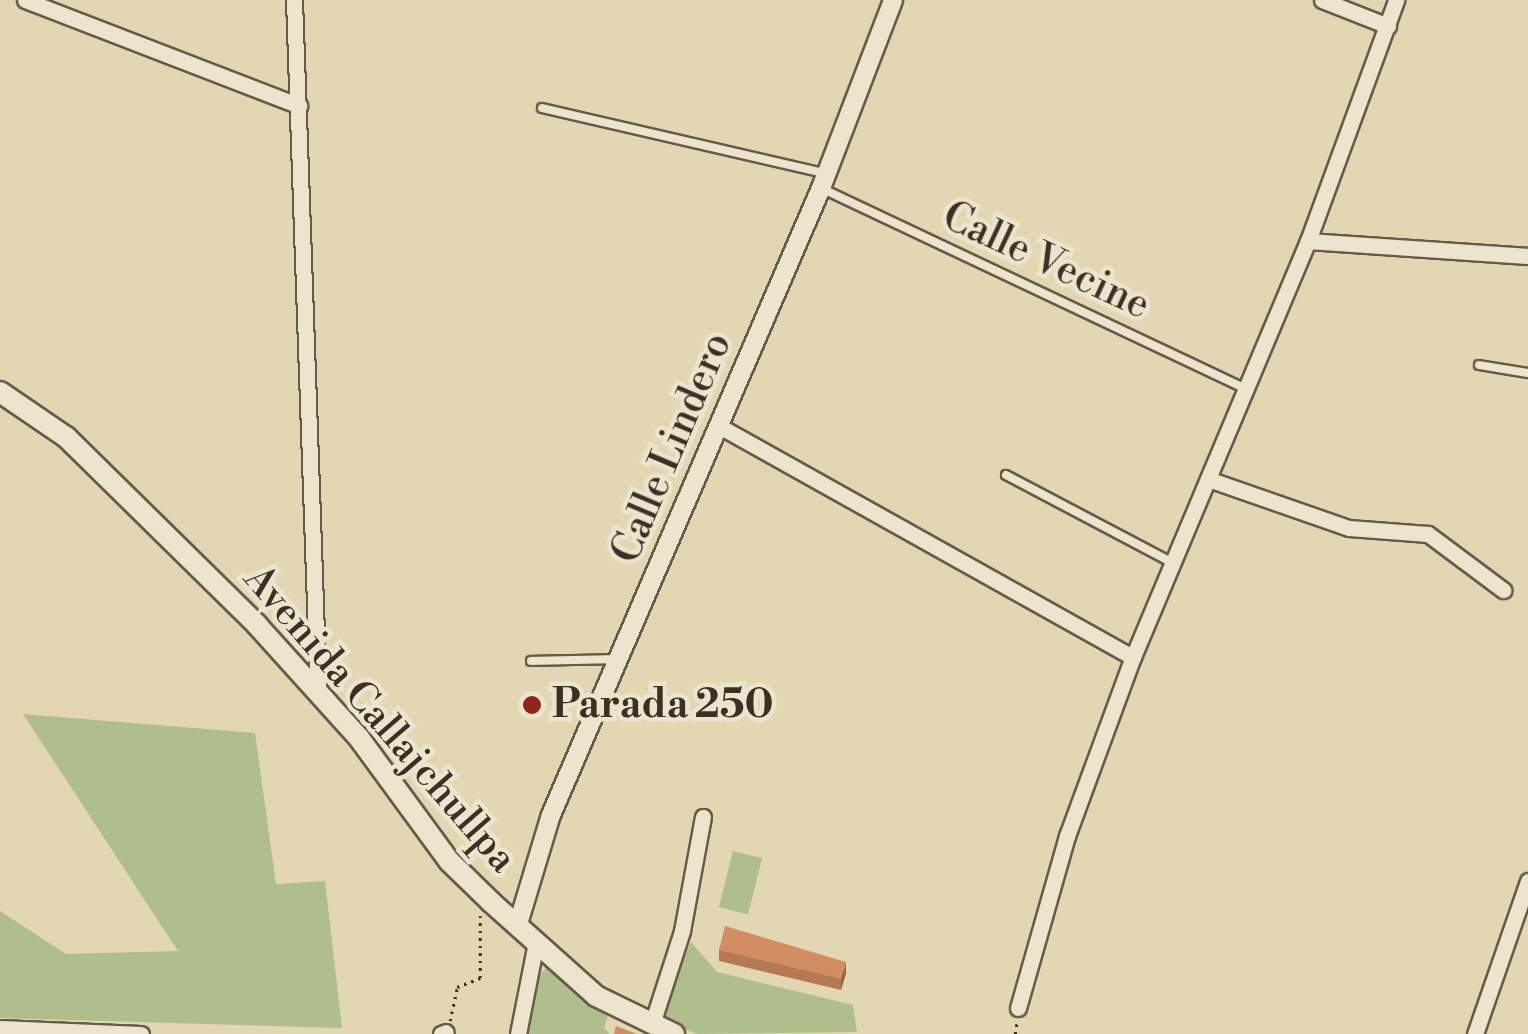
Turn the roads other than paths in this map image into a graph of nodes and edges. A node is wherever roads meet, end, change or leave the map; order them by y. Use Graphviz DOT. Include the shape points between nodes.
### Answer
graph roads {
  1 [pos="26,0"];
  2 [pos="294,0"];
  3 [pos="893,0"];
  4 [pos="1322,0"];
  5 [pos="1396,0"];
  6 [pos="1388,26"];
  7 [pos="299,106"];
  8 [pos="542,108"];
  9 [pos="823,180"];
  10 [pos="1308,242"];
  11 [pos="1528,256"];
  12 [pos="1478,365"];
  13 [pos="1528,373"];
  14 [pos="1246,388"];
  15 [pos="0,392"];
  16 [pos="719,426"];
  17 [pos="1006,475"];
  18 [pos="1208,480"];
  19 [pos="1173,563"];
  20 [pos="1504,590"];
  21 [pos="1134,657"];
  22 [pos="620,658"];
  23 [pos="531,661"];
  24 [pos="318,689"];
  25 [pos="704,818"];
  26 [pos="1528,881"];
  27 [pos="518,924"];
  28 [pos="536,942"];
  29 [pos="1018,1008"];
  30 [pos="652,1024"];
  31 [pos="0,1028"];
  32 [pos="141,1034"];
  33 [pos="518,1034"];
  34 [pos="674,1034"];
  35 [pos="1475,1034"];
  1 -- 7 [label="street"];
  2 -- 7 [label="street"];
  3 -- 9 [label="street, Calle Lindero"];
  4 -- 6 [label="street"];
  5 -- 6 [label="street"];
  6 -- 10 [label="street"];
  7 -- 24 [label="street" via="303,396"];
  8 -- 9 [label="lane, Calle Vecine"];
  9 -- 14 [label="lane, Calle Vecine"];
  9 -- 16 [label="street, Calle Lindero"];
  10 -- 11 [label="street"];
  10 -- 14 [label="street"];
  12 -- 13 [label="lane"];
  14 -- 18 [label="street"];
  15 -- 24 [label="main road, Avenida Callajchullpa" via="66,437 140,505"];
  16 -- 21 [label="street"];
  16 -- 22 [label="street, Calle Lindero"];
  17 -- 19 [label="lane"];
  18 -- 19 [label="street"];
  18 -- 20 [label="street" via="1349,528 1428,534"];
  19 -- 21 [label="street"];
  21 -- 29 [label="street" via="1067,836"];
  22 -- 23 [label="lane"];
  22 -- 27 [label="street, Calle Lindero" via="551,815"];
  24 -- 27 [label="main road, Avenida Callajchullpa" via="449,861"];
  25 -- 30 [label="street" via="682,931"];
  26 -- 35 [label="street"];
  27 -- 28 [label="main road, Avenida Callajchullpa"];
  28 -- 30 [label="main road, Avenida Callajchullpa" via="596,996"];
  28 -- 33 [label="street"];
  30 -- 34 [label="main road, Avenida Callajchullpa"];
  31 -- 32 [label="street"];
}
